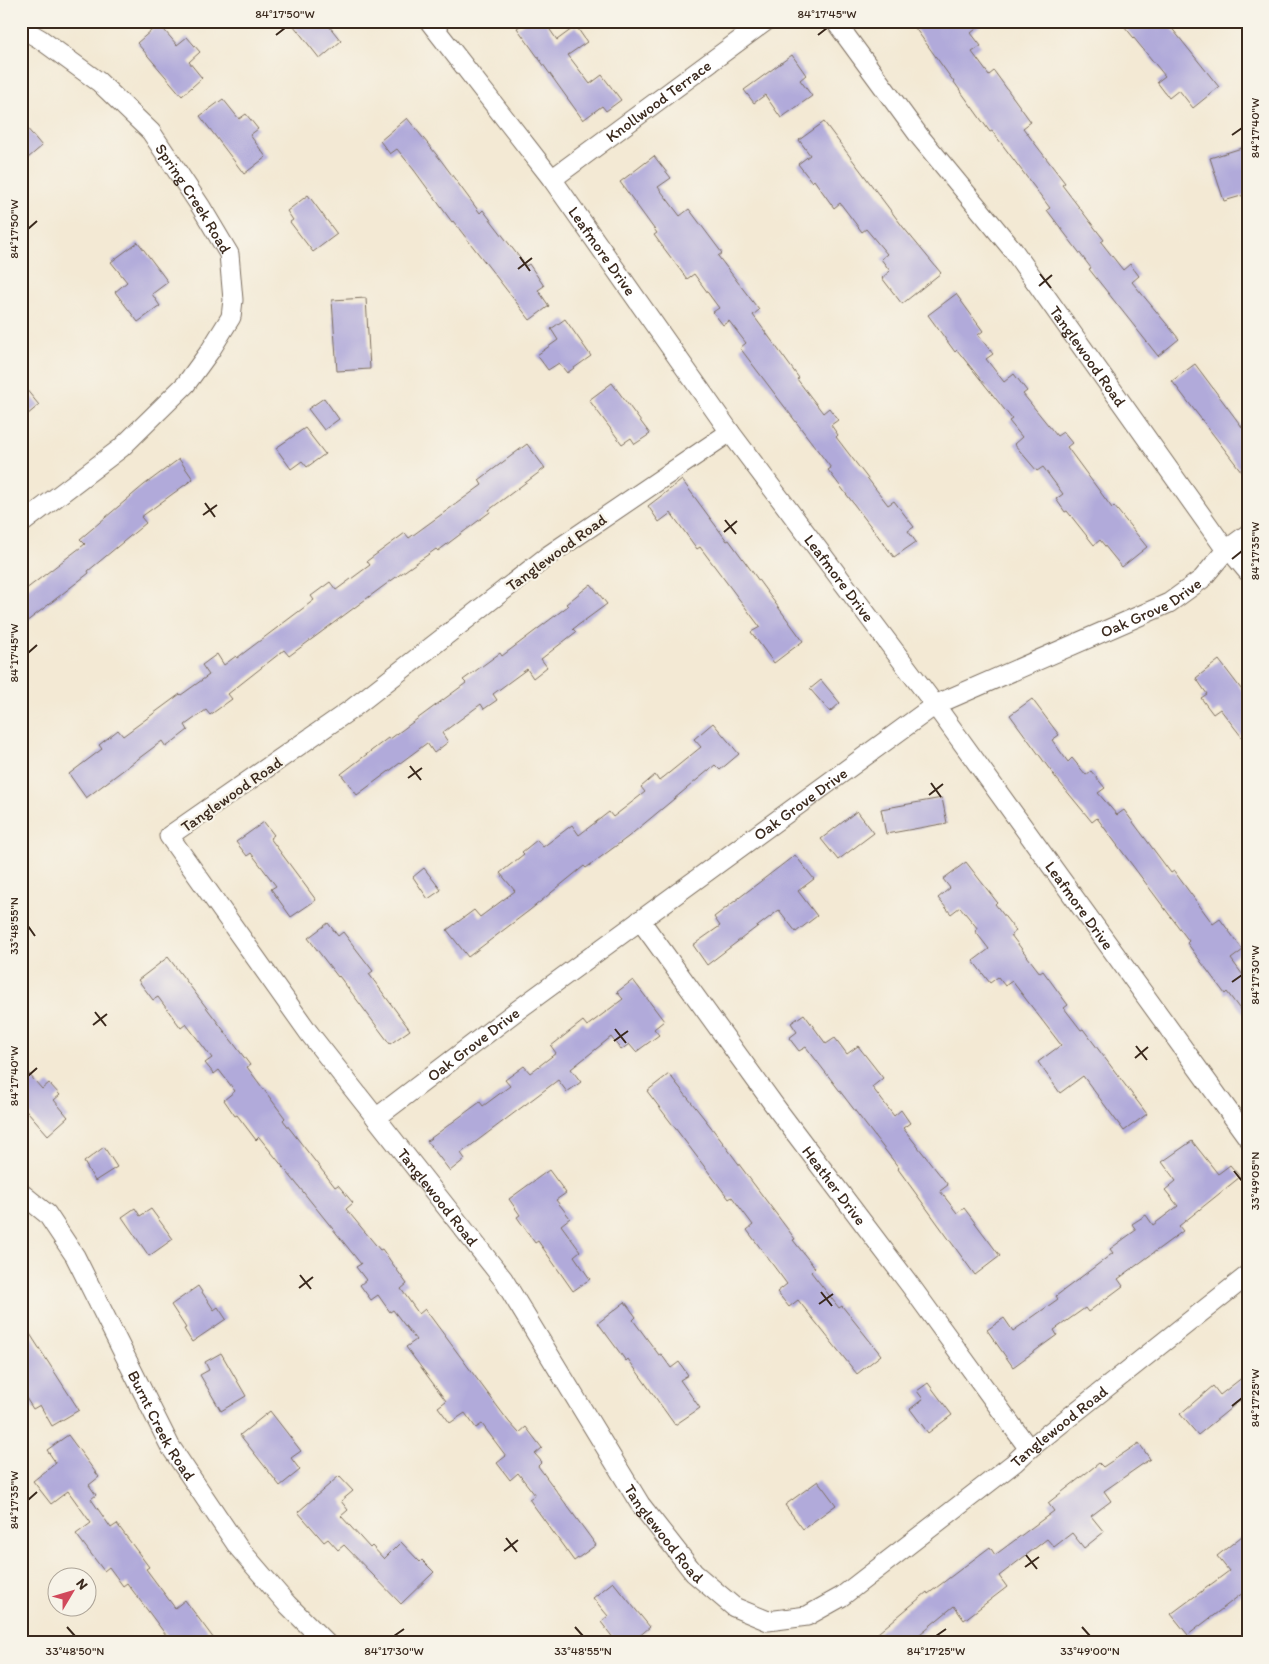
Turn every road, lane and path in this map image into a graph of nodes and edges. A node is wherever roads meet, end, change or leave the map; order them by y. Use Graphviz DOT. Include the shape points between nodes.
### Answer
graph roads {
  1 [pos="429,21"];
  2 [pos="766,21"];
  3 [pos="835,21"];
  4 [pos="21,28"];
  5 [pos="552,179"];
  6 [pos="730,432"];
  7 [pos="21,523"];
  8 [pos="1248,534"];
  9 [pos="1226,550"];
  10 [pos="1248,572"];
  11 [pos="935,705"];
  12 [pos="640,920"];
  13 [pos="376,1118"];
  14 [pos="1248,1138"];
  15 [pos="21,1193"];
  16 [pos="1248,1275"];
  17 [pos="1029,1449"];
  18 [pos="326,1643"];
  1 -- 5 [label="street, Leafmore Drive"];
  2 -- 5 [label="street, Knollwood Terrace"];
  3 -- 9 [label="street, Tanglewood Road" via="920,137 1013,250"];
  4 -- 7 [label="street, Spring Creek Road" via="99,82 151,132 229,254 233,300 231,317 186,384 121,448"];
  5 -- 6 [label="street, Leafmore Drive"];
  6 -- 11 [label="street, Leafmore Drive"];
  6 -- 13 [label="street, Tanglewood Road" via="549,555 353,708 170,836 309,1033"];
  8 -- 9 [label="street, Oak Grove Drive"];
  9 -- 10 [label="street, Tanglewood Road"];
  9 -- 11 [label="street, Oak Grove Drive" via="1202,579 1169,603"];
  11 -- 12 [label="street, Oak Grove Drive"];
  11 -- 14 [label="street, Leafmore Drive"];
  12 -- 13 [label="street, Oak Grove Drive"];
  12 -- 17 [label="street, Heather Drive"];
  13 -- 17 [label="street, Tanglewood Road" via="503,1279 640,1504 694,1573 734,1607 768,1621 807,1616 841,1597"];
  15 -- 18 [label="street, Burnt Creek Road" via="46,1214 75,1256 170,1446 238,1547"];
  16 -- 17 [label="street, Tanglewood Road"];
}
